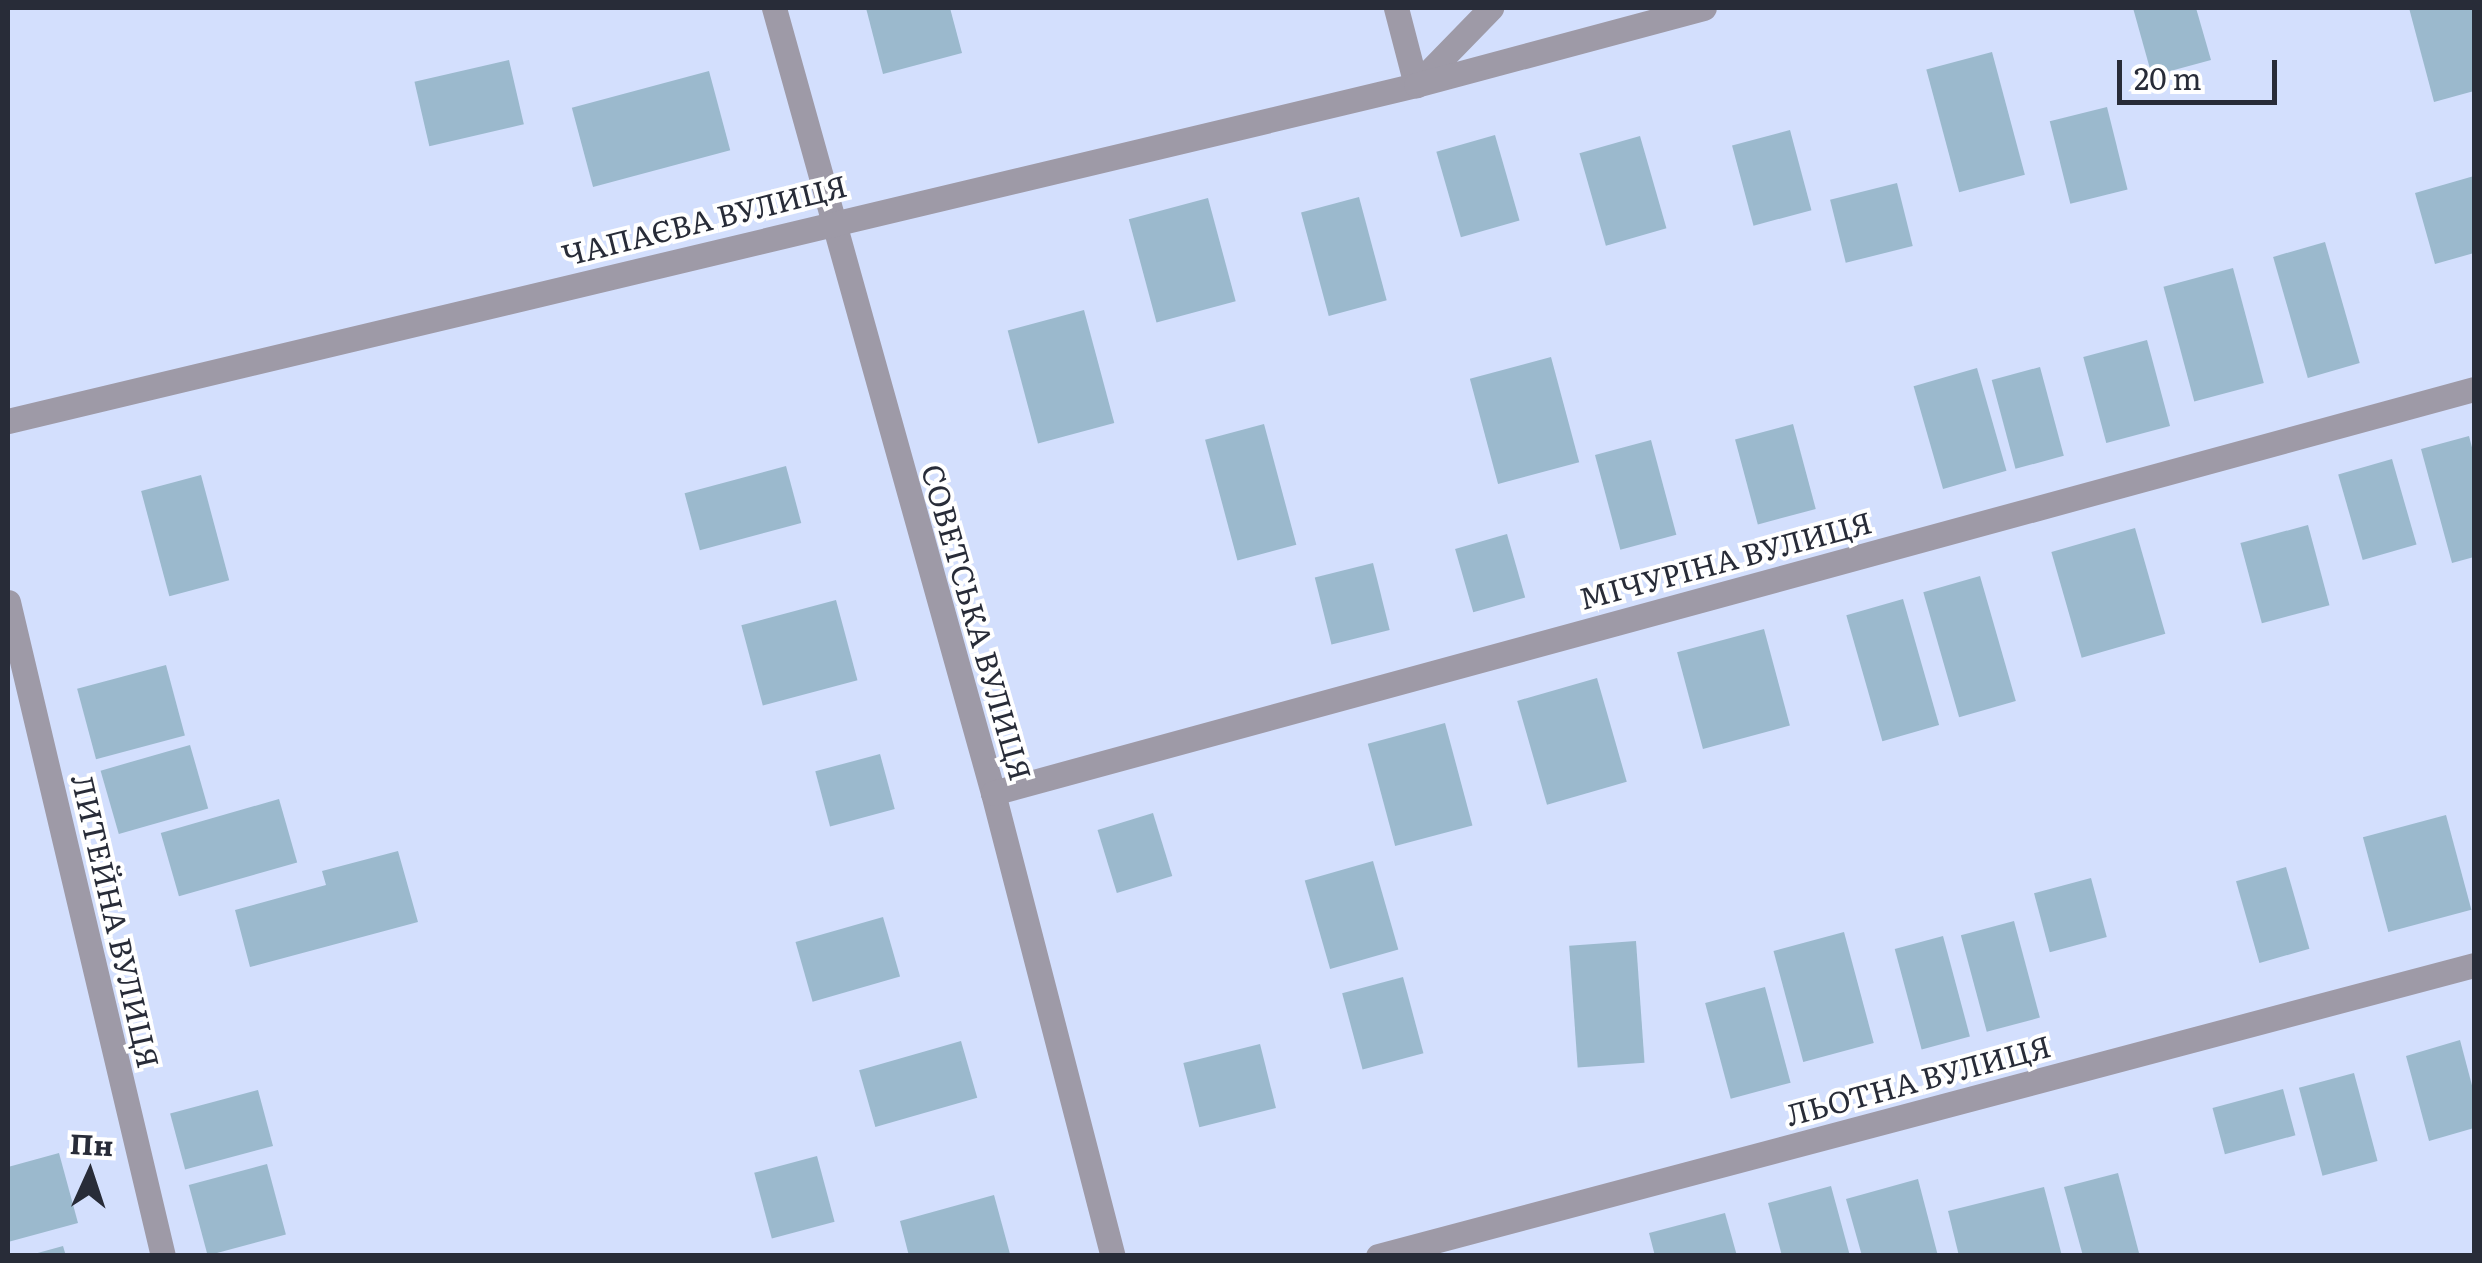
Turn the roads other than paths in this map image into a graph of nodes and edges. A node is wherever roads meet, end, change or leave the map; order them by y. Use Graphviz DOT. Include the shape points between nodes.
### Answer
graph roads {
  1 [pos="774,8"];
  2 [pos="1396,8"];
  3 [pos="1491,8"];
  4 [pos="1704,8"];
  5 [pos="1416,85"];
  6 [pos="830,221"];
  7 [pos="2474,389"];
  8 [pos="8,421"];
  9 [pos="8,602"];
  10 [pos="992,793"];
  11 [pos="2474,965"];
  12 [pos="162,1256"];
  13 [pos="1112,1256"];
  14 [pos="1378,1256"];
  1 -- 6 [label="street, СОВЕТСЬКА ВУЛИЦЯ"];
  2 -- 5 [label="street"];
  3 -- 5 [label="street"];
  4 -- 5 [label="street, ЧАПАЄВА ВУЛИЦЯ"];
  5 -- 6 [label="street, ЧАПАЄВА ВУЛИЦЯ"];
  6 -- 8 [label="street, ЧАПАЄВА ВУЛИЦЯ"];
  6 -- 10 [label="street, СОВЕТСЬКА ВУЛИЦЯ"];
  7 -- 10 [label="street, МІЧУРІНА ВУЛИЦЯ"];
  9 -- 12 [label="street, ЛИТЕЙНА ВУЛИЦЯ"];
  10 -- 13 [label="street, СОВЕТСЬКА ВУЛИЦЯ"];
  11 -- 14 [label="street, ЛЬОТНА ВУЛИЦЯ"];
}
